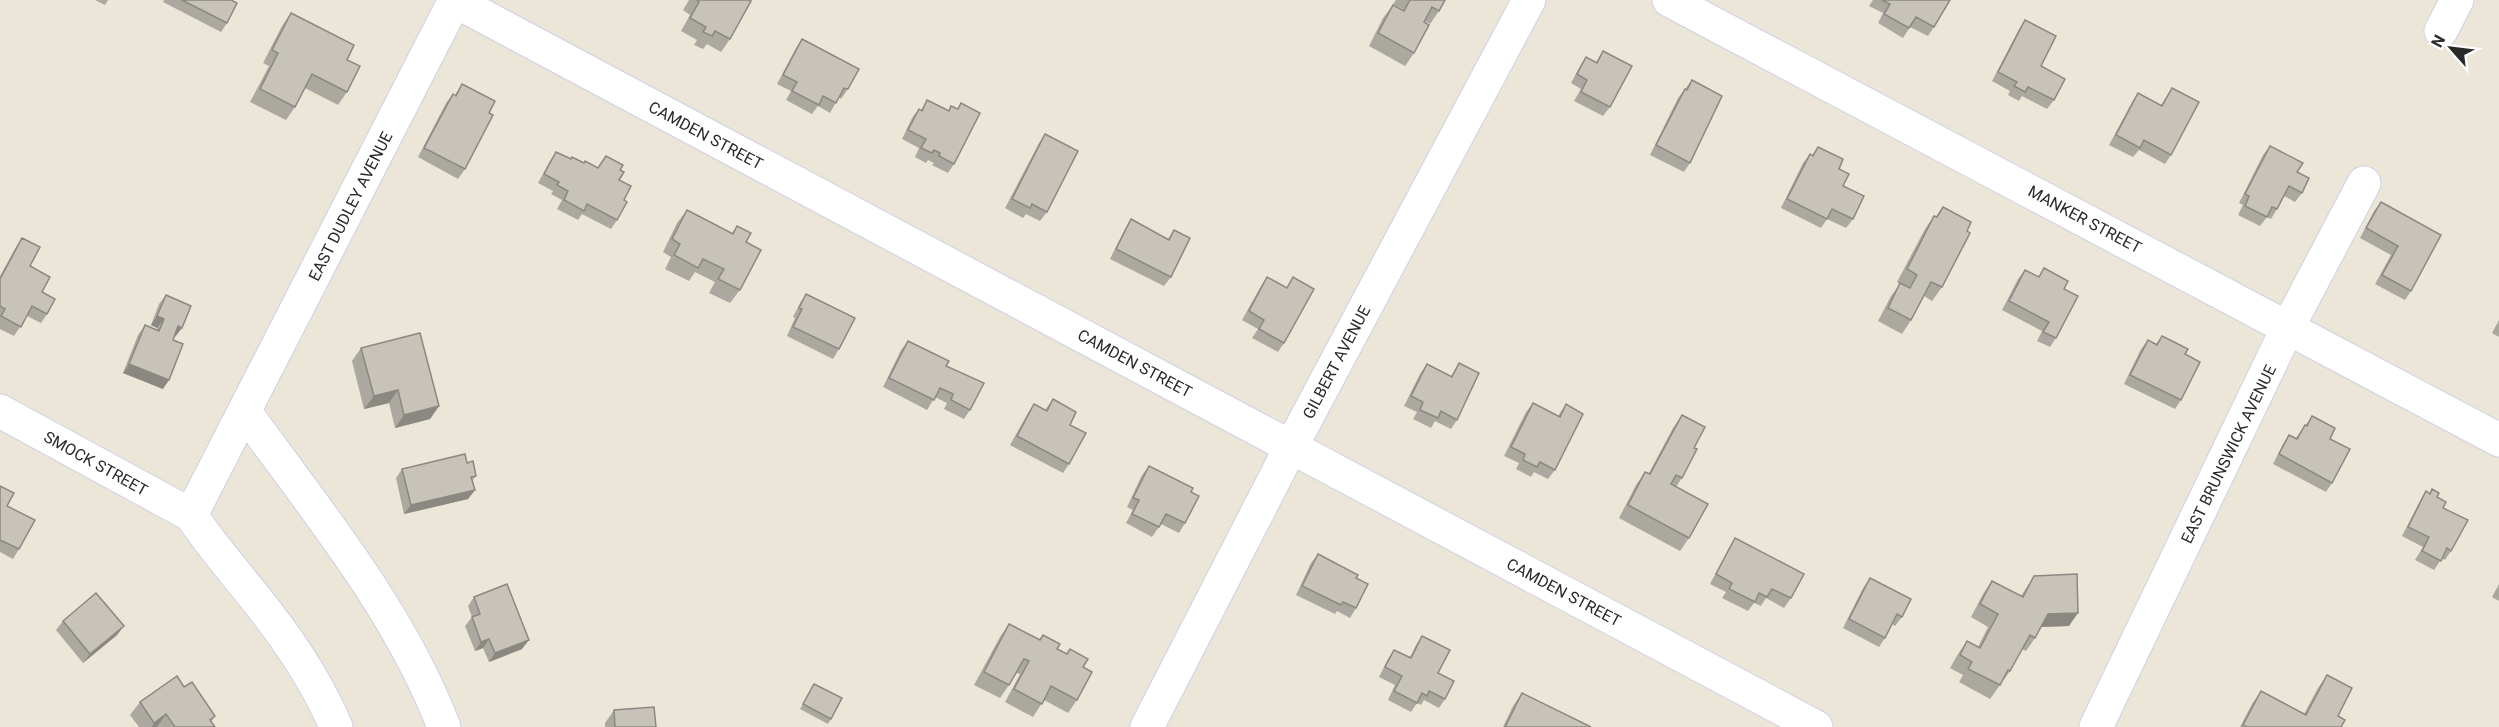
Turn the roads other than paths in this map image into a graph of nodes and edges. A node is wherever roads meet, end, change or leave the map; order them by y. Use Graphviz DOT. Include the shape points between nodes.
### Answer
graph roads {
  1 [pos="454,0"];
  2 [pos="1529,0"];
  3 [pos="1669,0"];
  4 [pos="2457,0"];
  5 [pos="2442,31"];
  6 [pos="2364,183"];
  7 [pos="2288,327"];
  8 [pos="0,411"];
  9 [pos="245,412"];
  10 [pos="2499,440"];
  11 [pos="1291,447"];
  12 [pos="191,515"];
  13 [pos="336,727"];
  14 [pos="444,727"];
  15 [pos="1147,727"];
  16 [pos="1816,727"];
  17 [pos="2096,727"];
  1 -- 9 [label="street, EAST DUDLEY AVENUE"];
  1 -- 11 [label="street, CAMDEN STREET"];
  2 -- 11 [label="street, GILBERT AVENUE"];
  3 -- 7 [label="street, MANKER STREET"];
  4 -- 5 [label="street"];
  6 -- 7 [label="street, EAST BRUNSWICK AVENUE"];
  7 -- 10 [label="street, MANKER STREET"];
  7 -- 17 [label="street, EAST BRUNSWICK AVENUE"];
  8 -- 12 [label="street, SMOCK STREET"];
  9 -- 12 [label="street, EAST DUDLEY AVENUE"];
  9 -- 14 [label="street" via="382,602 426,682"];
  11 -- 15 [label="street, GILBERT AVENUE"];
  11 -- 16 [label="street, CAMDEN STREET"];
  12 -- 13 [label="street" via="285,637"];
}
